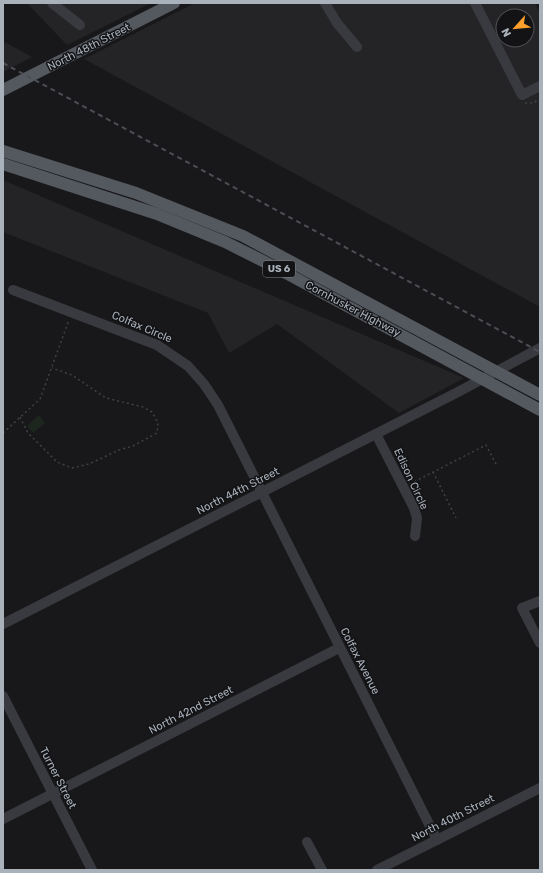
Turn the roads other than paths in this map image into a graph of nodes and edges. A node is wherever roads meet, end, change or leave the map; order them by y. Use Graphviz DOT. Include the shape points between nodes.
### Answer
graph roads {
  1 [pos="52,3"];
  2 [pos="174,3"];
  3 [pos="325,3"];
  4 [pos="475,3"];
  5 [pos="80,25"];
  6 [pos="357,47"];
  7 [pos="540,86"];
  8 [pos="4,90"];
  9 [pos="3,151"];
  10 [pos="3,164"];
  11 [pos="13,290"];
  12 [pos="540,348"];
  13 [pos="540,353"];
  14 [pos="497,372"];
  15 [pos="483,379"];
  16 [pos="540,395"];
  17 [pos="540,410"];
  18 [pos="376,434"];
  19 [pos="262,492"];
  20 [pos="415,536"];
  21 [pos="540,601"];
  22 [pos="3,624"];
  23 [pos="540,643"];
  24 [pos="340,648"];
  25 [pos="3,696"];
  26 [pos="540,788"];
  27 [pos="53,794"];
  28 [pos="3,819"];
  29 [pos="437,840"];
  30 [pos="308,842"];
  31 [pos="92,870"];
  32 [pos="322,870"];
  33 [pos="377,870"];
  1 -- 5 [label="street"];
  2 -- 8 [label="main road, North 48th Street"];
  3 -- 6 [label="street" via="337,23"];
  4 -- 7 [label="street" via="522,95"];
  9 -- 14 [label="main road, Cornhusker Highway / US 6" via="136,193 212,223 284,258"];
  10 -- 15 [label="main road, Cornhusker Highway / US 6" via="157,214 225,242"];
  11 -- 19 [label="street, Colfax Circle" via="146,340 182,361 212,394"];
  12 -- 14 [label="street, North 44th Street"];
  13 -- 14 [label="street, North 44th Street"];
  14 -- 15 [label="street, North 44th Street"];
  14 -- 16 [label="main road, Cornhusker Highway / US 6"];
  15 -- 17 [label="main road, Cornhusker Highway / US 6"];
  15 -- 18 [label="street, North 44th Street"];
  18 -- 19 [label="street, North 44th Street"];
  18 -- 20 [label="street, Edison Circle" via="414,508 417,518"];
  19 -- 22 [label="street, North 44th Street"];
  19 -- 24 [label="street, Colfax Avenue"];
  21 -- 23 [label="street" via="522,608"];
  24 -- 27 [label="street, North 42nd Street"];
  24 -- 29 [label="street, Colfax Avenue"];
  25 -- 27 [label="street, Turner Street"];
  26 -- 29 [label="street, North 40th Street"];
  27 -- 28 [label="street, North 42nd Street"];
  27 -- 31 [label="street, Turner Street"];
  29 -- 33 [label="street, North 40th Street"];
  30 -- 32 [label="street"];
}
